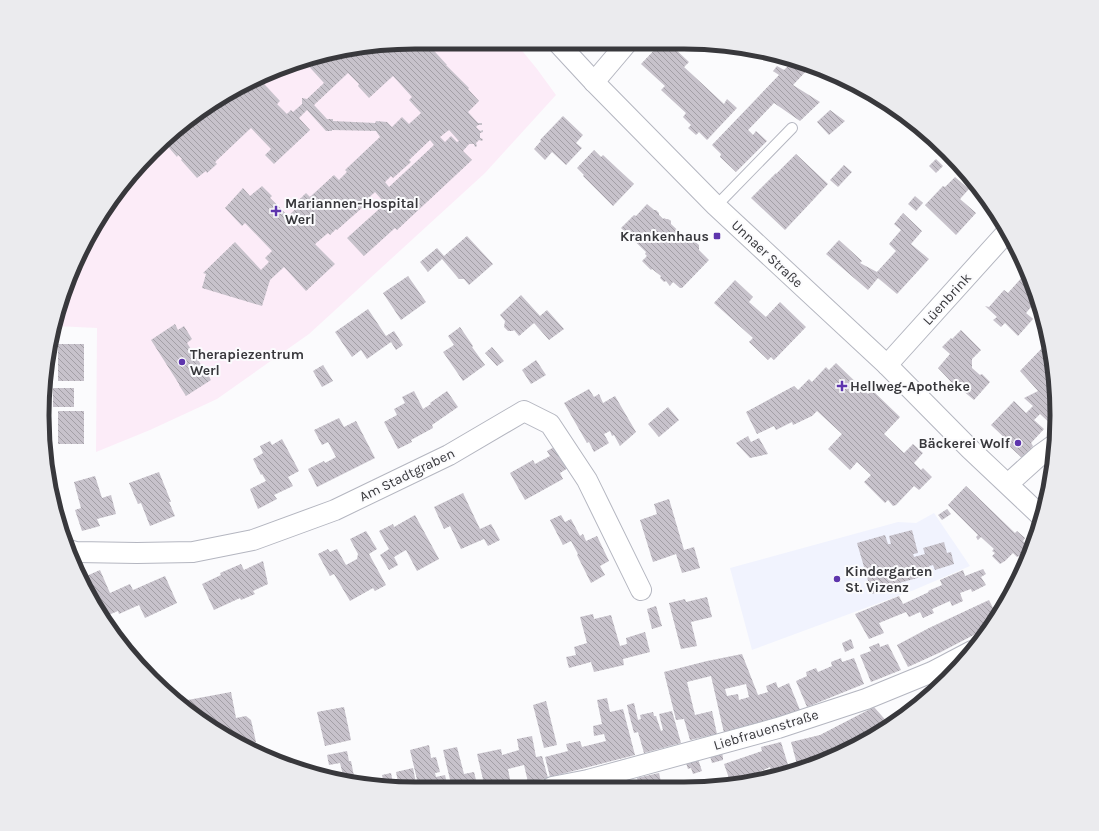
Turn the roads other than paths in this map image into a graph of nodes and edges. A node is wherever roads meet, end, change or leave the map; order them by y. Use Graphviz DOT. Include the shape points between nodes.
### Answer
graph roads {
  1 [pos="563,49"];
  2 [pos="622,49"];
  3 [pos="594,82"];
  4 [pos="792,128"];
  5 [pos="716,206"];
  6 [pos="1003,236"];
  7 [pos="887,365"];
  8 [pos="1048,449"];
  9 [pos="1008,484"];
  10 [pos="1037,512"];
  11 [pos="75,552"];
  12 [pos="641,590"];
  13 [pos="957,659"];
  14 [pos="598,782"];
  1 -- 3 [label="street, Unnaer Straße"];
  2 -- 3 [label="street"];
  3 -- 5 [label="street, Unnaer Straße"];
  4 -- 5 [label="lane"];
  5 -- 7 [label="street, Unnaer Straße"];
  6 -- 7 [label="street, Lüenbrink"];
  7 -- 9 [label="street, Unnaer Straße"];
  8 -- 9 [label="street"];
  9 -- 10 [label="street, Unnaer Straße"];
  11 -- 12 [label="street, Am Stadtgraben" via="193,552 253,540 335,510 449,455 524,411 550,424 587,480"];
  13 -- 14 [label="street, Liebfrauenstraße" via="866,699"];
}
